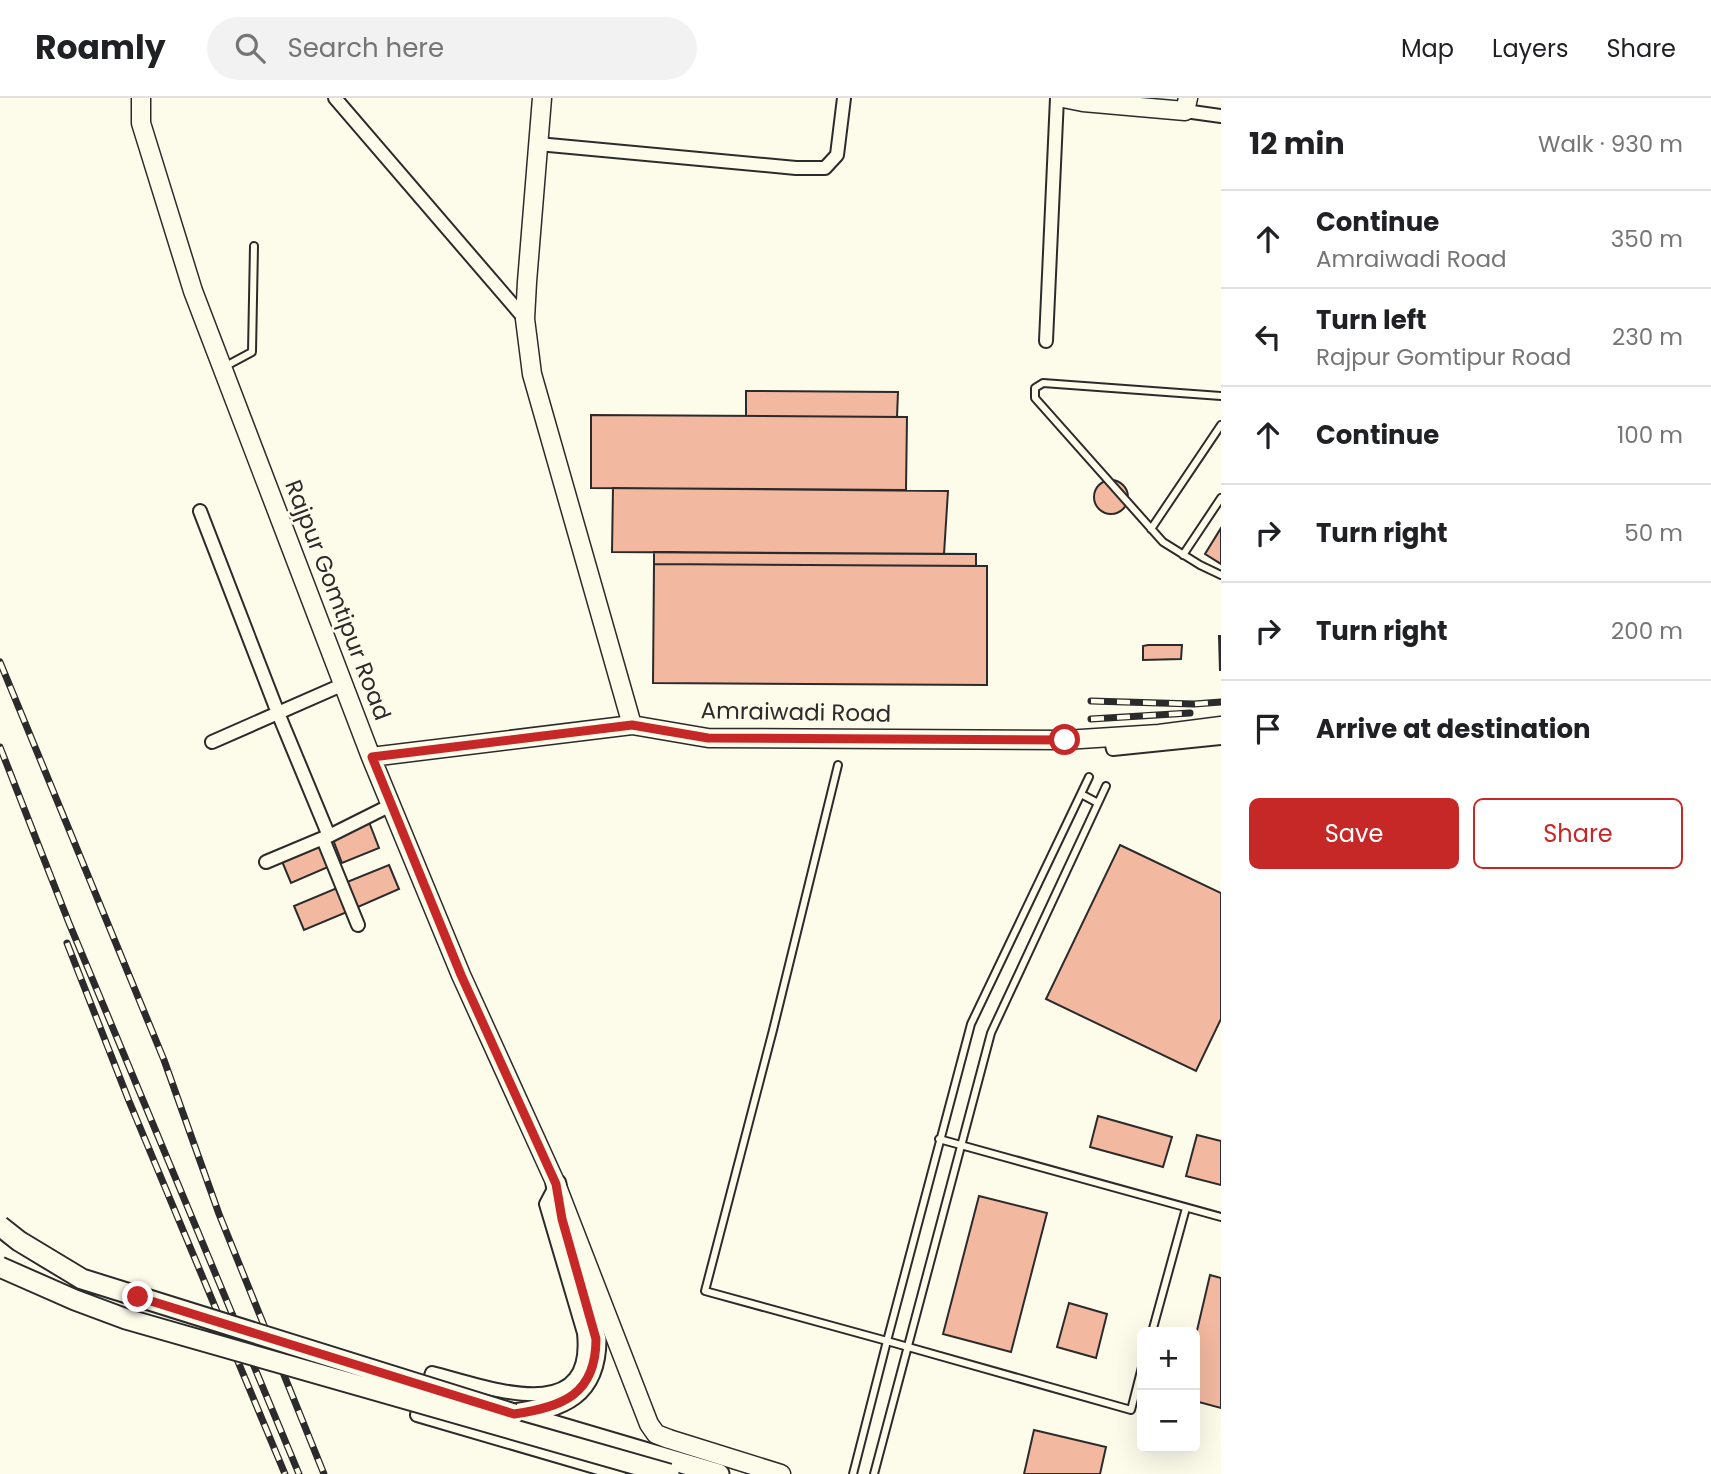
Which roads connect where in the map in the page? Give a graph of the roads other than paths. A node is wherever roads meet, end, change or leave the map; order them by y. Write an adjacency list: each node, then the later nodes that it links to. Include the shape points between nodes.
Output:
1 (141, 98): 13 (main road, Rajpur Gomtipur Road, via 141,123 193,291)
2 (335, 98): 11 (street)
3 (542, 98): 9 (main road)
4 (844, 98): 9 (street, via 837,155 825,168)
5 (1057, 98): 12 (street)
6 (1063, 98): 7 (main road)
7 (1187, 104): 8 (street)
8 (1221, 116)
9 (538, 144): 11 (main road)
10 (254, 246): 13 (lane, via 252,352)
11 (525, 319): 23 (main road, via 532,374)
12 (1046, 341)
13 (223, 368): 21 (main road, Rajpur Gomtipur Road)
14 (1221, 396): 18 (lane, via 1043,383 1035,388 1035,398)
15 (1221, 425): 18 (lane)
16 (1221, 498): 19 (lane)
17 (200, 511): 22 (street)
18 (1151, 530): 19 (lane)
19 (1183, 555): 20 (lane)
20 (1221, 575)
21 (344, 684): 22 (street); 28 (main road, Rajpur Gomtipur Road)
22 (278, 713): 27 (street); 35 (street)
23 (632, 725): 25 (main road, Amraiwadi Road, via 708,738); 28 (main road, Amraiwadi Road)
24 (1221, 726): 25 (main road, Amraiwadi Road)
25 (1110, 737): 26 (street, via 1113,749)
26 (1221, 738)
27 (212, 742)
28 (372, 757): 34 (main road, Rajpur Gomtipur Road)
29 (838, 765): 46 (lane, via 705,1291)
30 (1089, 777): 32 (lane)
31 (1106, 786): 33 (lane)
32 (1081, 794): 33 (lane); 38 (lane, via 971,1024)
33 (1098, 803): 39 (lane, via 990,1033)
34 (391, 805): 35 (street); 40 (main road, Rajpur Gomtipur Road, via 461,975)
35 (326, 837): 36 (street); 37 (street)
36 (266, 862)
37 (358, 925)
38 (939, 1139): 39 (lane); 46 (lane)
39 (960, 1145): 41 (lane); 47 (lane)
40 (556, 1184): 49 (main road, via 596,1339 596,1358 573,1396 542,1410); 50 (street, via 546,1203 584,1333 581,1369 556,1393 535,1396 432,1373 417,1415); 53 (main road, Rajpur Gomtipur Road, via 656,1434)
41 (1186, 1208): 42 (lane); 45 (lane)
42 (1221, 1217)
43 (0, 1226): 49 (main road, bridge, via 82,1279)
44 (0, 1267): 51 (main road, bridge, via 126,1319)
45 (1153, 1327)
46 (887, 1341): 47 (lane); 54 (lane)
47 (909, 1347): 48 (lane, via 1131,1410); 55 (lane)
48 (1137, 1387)
49 (514, 1414): 52 (main road)
50 (618, 1474)
51 (669, 1474)
52 (719, 1474)
53 (781, 1474)
54 (853, 1474)
55 (874, 1474)

